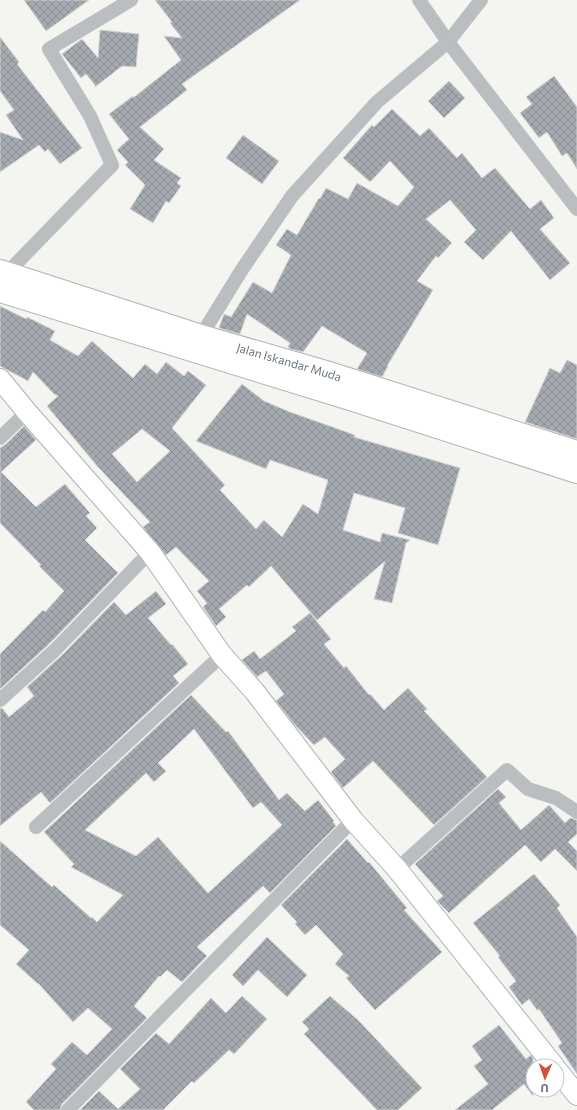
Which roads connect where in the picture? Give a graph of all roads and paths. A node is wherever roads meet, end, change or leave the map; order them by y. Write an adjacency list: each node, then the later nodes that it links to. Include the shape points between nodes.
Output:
1 (131, 0): 6 (street, via 49,49 90,116 112,165)
2 (419, 0): 4 (street)
3 (481, 0): 4 (street)
4 (448, 42): 5 (street); 7 (street, via 377,102 292,196)
5 (577, 209)
6 (2, 279): 7 (highway, Jalan Iskandar Muda); 12 (highway, Jalan Iskandar Muda, via 350,399)
7 (201, 336): 11 (highway, Jalan Iskandar Muda, via 326,372)
8 (0, 378): 9 (street)
9 (27, 412): 10 (street); 13 (street)
10 (0, 438)
11 (577, 452)
12 (577, 472)
13 (150, 552): 14 (street); 15 (street, via 55,650)
14 (222, 655): 17 (street, via 255,692); 18 (street)
15 (0, 700)
16 (577, 812): 19 (street, via 556,798 528,789 508,770)
17 (353, 820): 19 (street); 23 (street)
18 (36, 827)
19 (397, 869): 20 (street)
20 (548, 1058)
21 (565, 1080): 22 (street)
22 (577, 1095)
23 (68, 1110)

